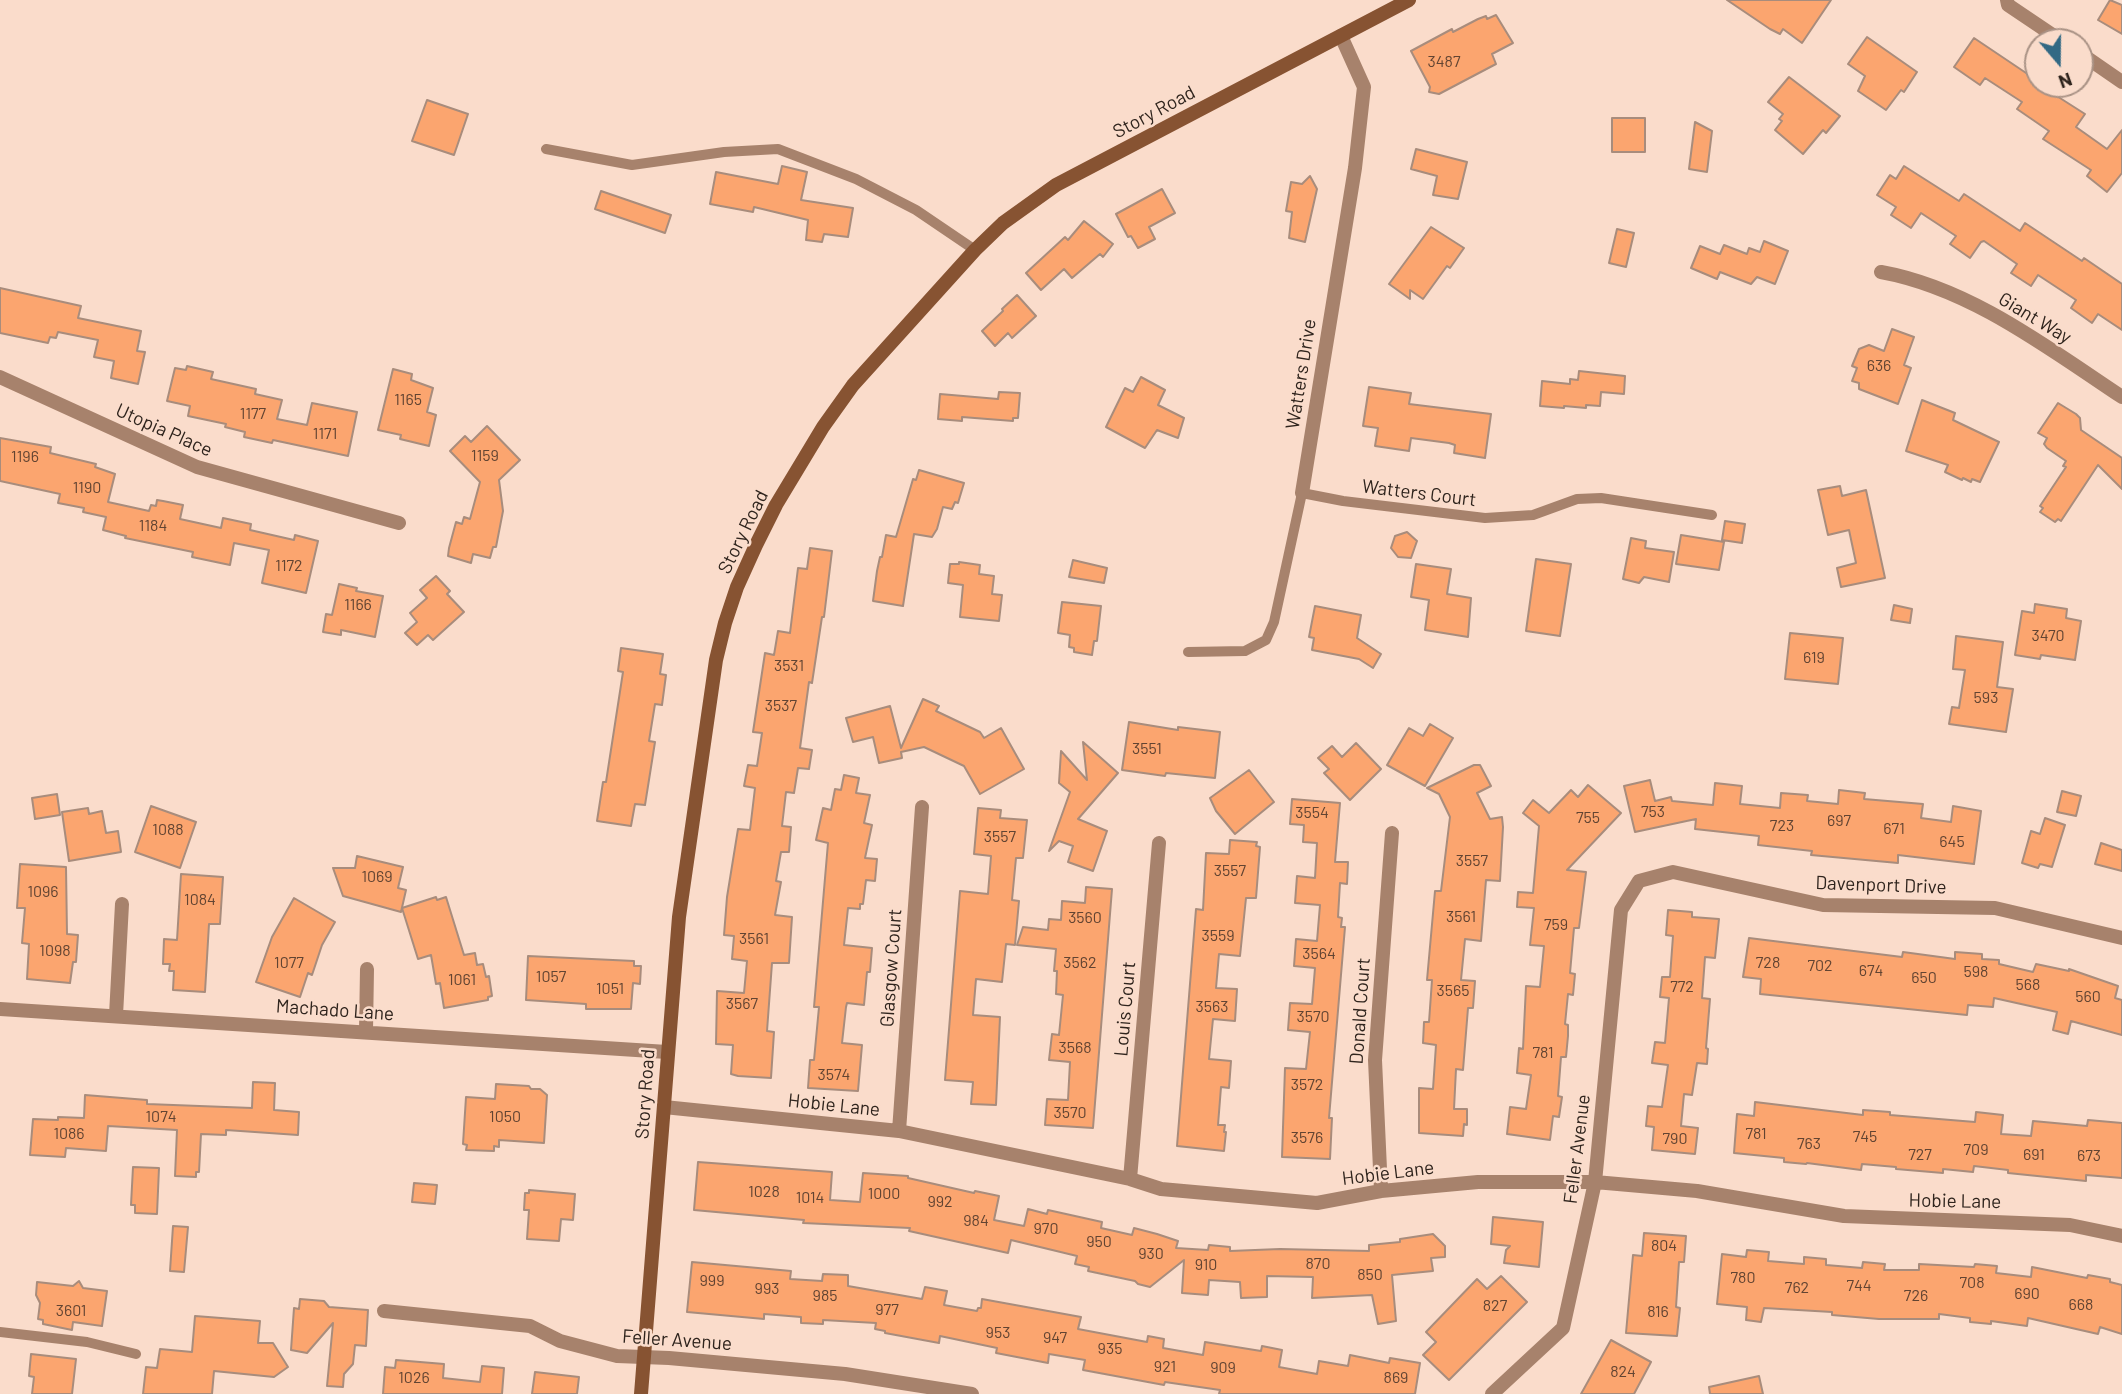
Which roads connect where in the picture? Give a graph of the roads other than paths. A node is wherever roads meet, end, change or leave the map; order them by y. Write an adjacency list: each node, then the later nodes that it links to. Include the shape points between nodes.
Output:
1 (1409, 0): 4 (street, Story Road)
2 (2007, 0): 3 (street)
3 (2042, 28)
4 (1341, 36): 8 (street, Story Road, via 1056,185 1003,223); 12 (street, Watters Drive, via 1364,87)
5 (2094, 63): 6 (street)
6 (2122, 82)
7 (545, 149): 8 (lane, via 632,165 778,149 856,179 916,210)
8 (975, 250): 26 (street, Story Road, via 845,395 776,505 737,587 716,660 679,917)
9 (1881, 272): 11 (street, Giant Way, via 1906,276 2001,316)
10 (0, 377): 14 (street, Utopia Place, via 197,467)
11 (2122, 397)
12 (1302, 493): 13 (lane, Watters Court, via 1485,518 1533,515 1577,499 1601,498); 15 (lane, Watters Drive, via 1266,640 1245,651)
13 (1712, 515)
14 (399, 523)
15 (1188, 652)
16 (922, 807): 28 (street, Glasgow Court)
17 (1392, 833): 31 (street, Donald Court, via 1375,1060)
18 (1159, 843): 29 (street, Louis Court)
19 (1639, 881): 21 (street, Davenport Drive, via 1673,872 1823,905 1995,908); 30 (street, Feller Avenue, via 1621,910)
20 (122, 904): 24 (street)
21 (2122, 938)
22 (368, 969): 25 (street)
23 (0, 1009): 24 (street, Machado Lane)
24 (117, 1015): 25 (street, Machado Lane)
25 (366, 1031): 26 (street, Machado Lane)
26 (667, 1052): 27 (street, Story Road)
27 (664, 1107): 28 (street, Hobie Lane); 36 (street, Story Road)
28 (899, 1131): 29 (street, Hobie Lane)
29 (1130, 1179): 31 (street, Hobie Lane, via 1161,1189 1317,1203)
30 (1595, 1182): 31 (street, Hobie Lane, via 1478,1182); 32 (street, Hobie Lane, via 1697,1191 1844,1216 2070,1225); 39 (street, Feller Avenue, via 1563,1328)
31 (1381, 1191)
32 (2122, 1236)
33 (384, 1311): 36 (street, Feller Avenue, via 530,1326 560,1341 617,1356)
34 (0, 1332): 35 (lane, via 88,1342)
35 (136, 1354)
36 (645, 1357): 37 (street, Story Road); 38 (street, Feller Avenue, via 845,1374)
37 (641, 1394)
38 (971, 1394)
39 (1492, 1394)

